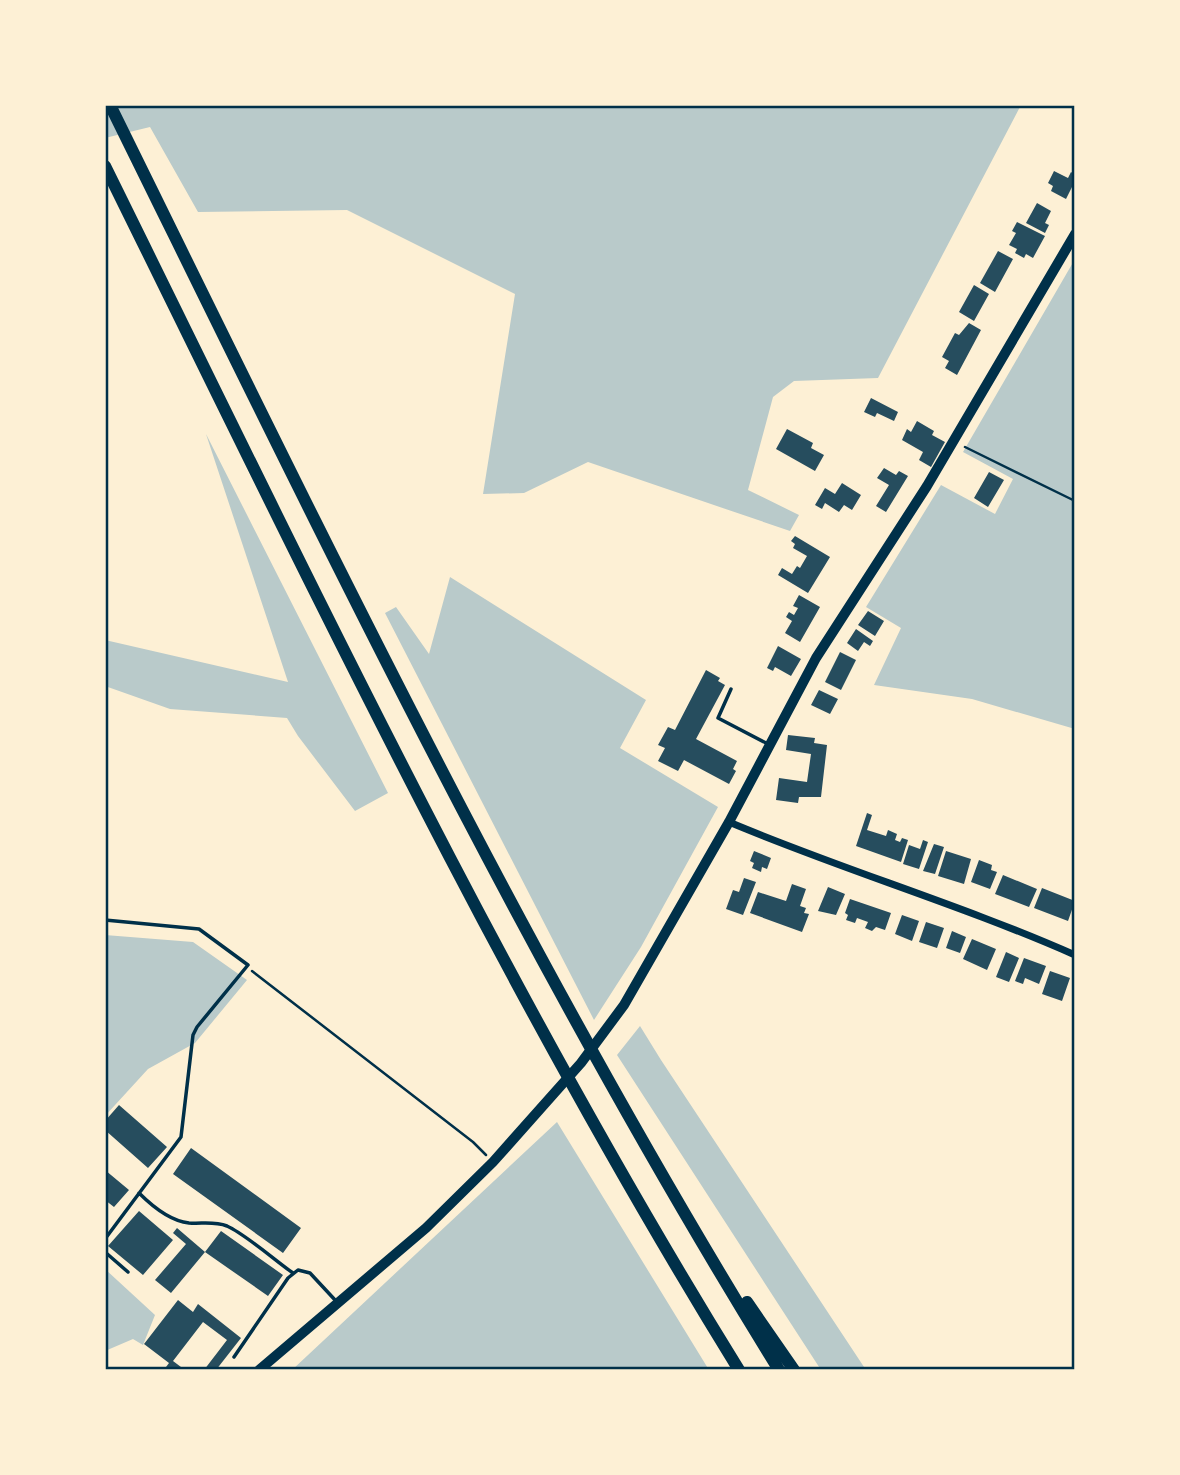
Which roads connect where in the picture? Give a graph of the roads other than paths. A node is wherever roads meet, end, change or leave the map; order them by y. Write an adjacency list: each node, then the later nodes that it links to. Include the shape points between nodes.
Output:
1 (110, 105): 10 (highway, via 411,712 519,919)
2 (105, 166): 18 (highway, via 461,881 607,1147)
3 (1075, 234): 5 (main road, via 927,486 816,658)
4 (731, 689): 5 (lane, via 718,718)
5 (770, 745): 6 (main road)
6 (729, 822): 8 (street, via 1024,932); 15 (main road, via 624,1005 581,1063 493,1163 426,1228)
7 (105, 920): 9 (lane, via 199,929 248,965 193,1035 181,1137)
8 (1075, 956)
9 (139, 1192): 11 (lane); 14 (lane, via 178,1220 228,1227)
10 (683, 1209): 19 (highway); 20 (highway)
11 (105, 1239)
12 (105, 1252): 13 (lane)
13 (128, 1272)
14 (293, 1273): 15 (lane, via 298,1269 310,1273); 16 (lane)
15 (337, 1303): 17 (main road)
16 (234, 1357)
17 (259, 1370)
18 (739, 1370)
19 (779, 1370)
20 (794, 1370)

